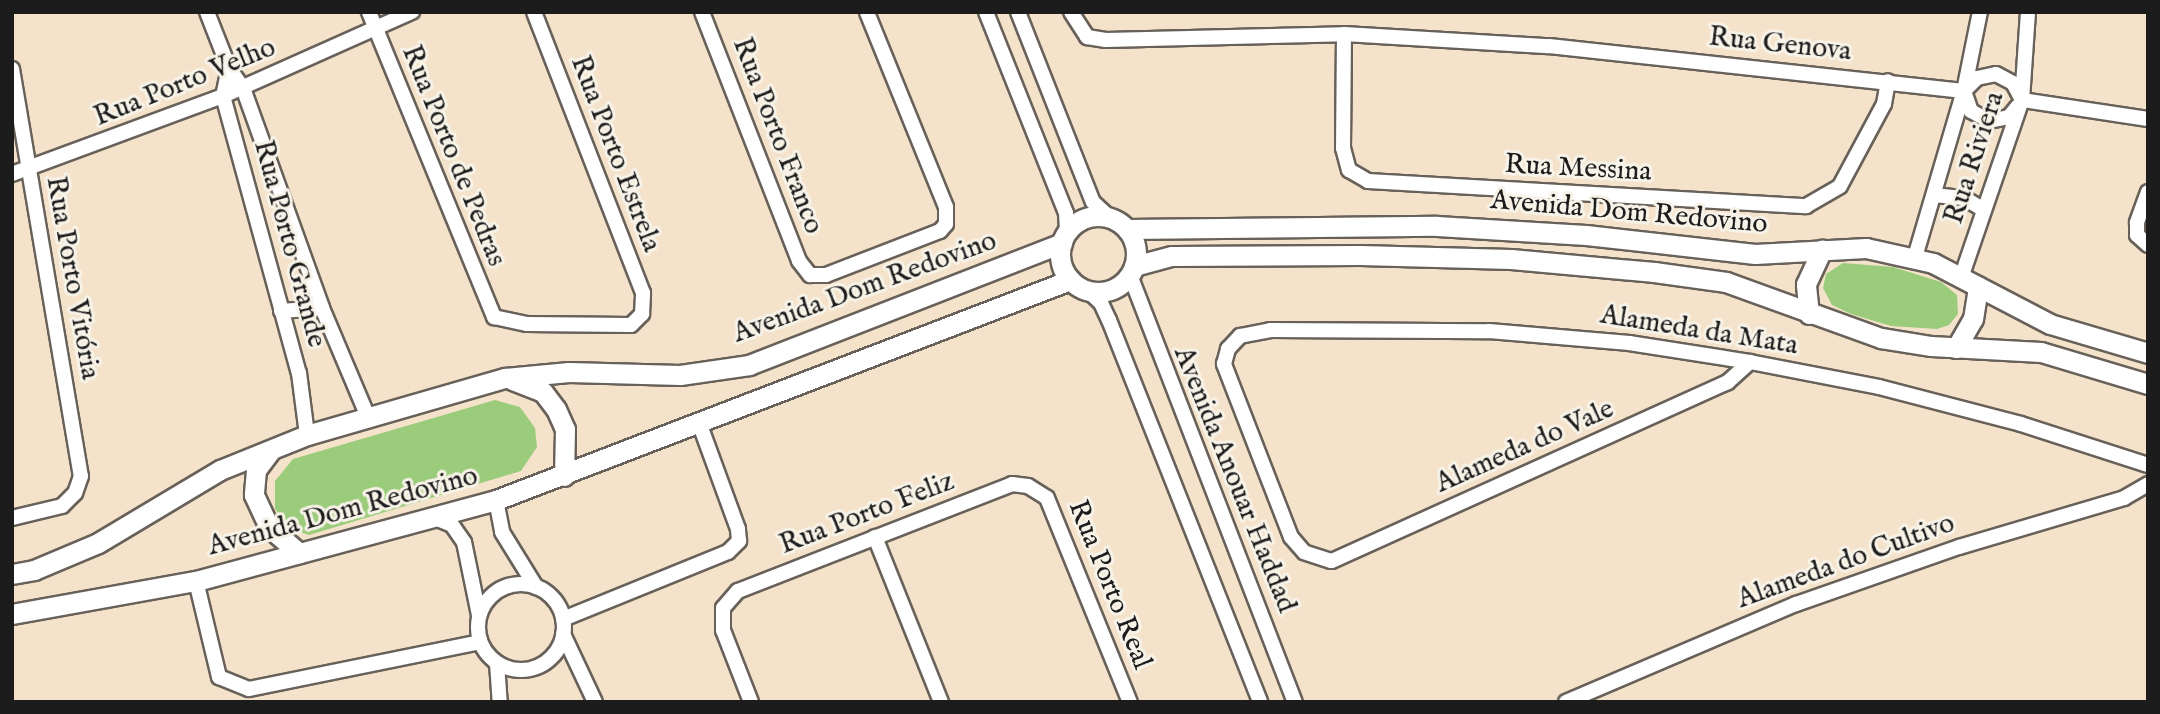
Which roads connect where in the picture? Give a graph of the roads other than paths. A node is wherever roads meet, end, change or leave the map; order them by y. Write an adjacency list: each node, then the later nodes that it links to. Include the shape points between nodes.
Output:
1 (207, 12): 14 (street, Rua Porto Grande)
2 (369, 12): 12 (street, Rua Porto de Pedras)
3 (412, 12): 12 (street, Rua Porto Velho)
4 (534, 12): 38 (street, Rua Porto Estrela, via 643,293 642,314 631,324 527,324)
5 (702, 12): 6 (street, Rua Porto Franco, via 799,261 810,275 826,275 940,231 946,224 946,207)
6 (867, 12)
7 (986, 12): 28 (street, via 1066,213)
8 (1018, 12): 27 (street, via 1093,202)
9 (1072, 12): 13 (street, Rua Genova, via 1087,37)
10 (1980, 12): 18 (street, Rua Riviera)
11 (2028, 12): 20 (street, Rua Riviera)
12 (376, 30): 17 (street, Rua Porto Velho); 38 (street, Rua Porto de Pedras)
13 (1345, 34): 16 (street, Rua Genova, via 1549,47); 16 (street, Rua Messina, via 1343,148 1349,170 1368,181 1806,206 1840,186 1884,104)
14 (229, 68): 17 (street, Rua Porto Grande); 19 (street, Rua Porto Grande)
15 (12, 69): 22 (street, Rua Porto Vitória)
16 (1888, 81): 18 (street, Rua Genova)
17 (243, 88): 19 (street, Rua Porto Velho); 35 (street, Rua Porto Grande)
18 (1964, 91): 20 (street, via 1977,78 1996,75 2013,83); 20 (street, via 1971,111 1989,121 2009,117); 25 (street, Rua Riviera)
19 (223, 96): 22 (street, Rua Porto Velho); 36 (street, Rua Porto Grande)
20 (2022, 100): 21 (street); 26 (street, Rua Riviera)
21 (2148, 119)
22 (29, 171): 23 (street, Rua Porto Velho); 53 (street, Rua Porto Vitória, via 81,475 75,493 49,512)
23 (12, 174)
24 (2148, 192): 29 (street, via 2137,223 2137,235)
25 (1934, 195): 26 (street, via 1964,198); 31 (street, Rua Riviera)
26 (1984, 210): 33 (street, Rua Riviera)
27 (1118, 224): 28 (street, Avenida Dom Redovino, via 1090,218); 30 (street, Avenida Dom Redovino, via 1437,226 1586,235 1730,253); 32 (street, via 1135,247)
28 (1064, 239): 34 (street, via 1061,262); 42 (street, Avenida Dom Redovino, via 749,365 680,375 569,373)
29 (2148, 245)
30 (1822, 248): 31 (street, Avenida Dom Redovino, via 1866,248); 37 (street, via 1808,274)
31 (1915, 257): 33 (street, Avenida Dom Redovino)
32 (1132, 270): 34 (street, Avenida Dom Redovino, via 1116,288); 37 (street, Avenida Dom Redovino, via 1172,256 1511,259 1726,282); 72 (street, Avenida Anouar Haddad)
33 (1970, 280): 39 (street, via 1973,318); 40 (street, Avenida Dom Redovino, via 2050,324)
34 (1079, 285): 45 (street, Avenida Dom Redovino); 71 (street, Avenida Anouar Haddad, via 1101,303 1110,320)
35 (322, 308): 36 (street); 44 (street, Rua Porto Grande)
36 (281, 311): 46 (street, Rua Porto Grande, via 299,373)
37 (1810, 314): 39 (street, Avenida Dom Redovino, via 1881,338)
38 (494, 317)
39 (1956, 348): 43 (street, Avenida Dom Redovino, via 2041,352)
40 (2148, 353)
41 (1750, 362): 48 (street, Alameda da Mata, via 1950,405); 57 (street, Alameda do Vale, via 1728,382 1331,561); 57 (street, Alameda da Mata, via 1629,343 1477,330 1248,332 1233,342 1225,356 1225,372 1291,537)
42 (505, 379): 44 (street, Avenida Dom Redovino); 49 (street, via 543,392 556,409 565,429)
43 (2148, 384)
44 (368, 417): 46 (street, Avenida Dom Redovino)
45 (700, 425): 49 (street, Avenida Dom Redovino); 63 (street, via 739,541 728,552)
46 (307, 435): 47 (street, Avenida Dom Redovino)
47 (274, 447): 56 (street, via 256,470 254,495 269,527); 58 (street, Avenida Dom Redovino, via 220,470 98,543 34,570)
48 (2148, 465)
49 (564, 477): 52 (street, Avenida Dom Redovino)
50 (2148, 484): 73 (street, Alameda do Cultivo, via 2124,498 1959,547 1796,604)
51 (1037, 490): 55 (street, Rua Porto Feliz, via 1012,484); 70 (street, Rua Porto Real, via 1047,498 1058,520)
52 (496, 500): 54 (street, Avenida Dom Redovino); 60 (street, via 502,532)
53 (12, 518)
54 (435, 518): 56 (street, Avenida Dom Redovino); 62 (street, via 452,525 464,542)
55 (875, 537): 68 (street, Rua Porto Feliz, via 738,591 723,608 723,630); 69 (street)
56 (299, 552): 59 (street, Avenida Dom Redovino)
57 (1313, 557)
58 (12, 574)
59 (196, 580): 61 (street, Avenida Dom Redovino); 64 (street, via 219,677 249,690)
60 (536, 586): 62 (street, via 506,586 485,603); 63 (street, via 549,594)
61 (12, 614)
62 (479, 615): 64 (street)
63 (563, 627): 65 (street, via 558,648 536,667 509,669); 67 (street)
64 (480, 642): 65 (street)
65 (497, 663): 66 (street)
66 (500, 702)
67 (595, 702)
68 (751, 702)
69 (941, 702)
70 (1130, 702)
71 (1260, 702)
72 (1295, 702)
73 (1566, 702)

